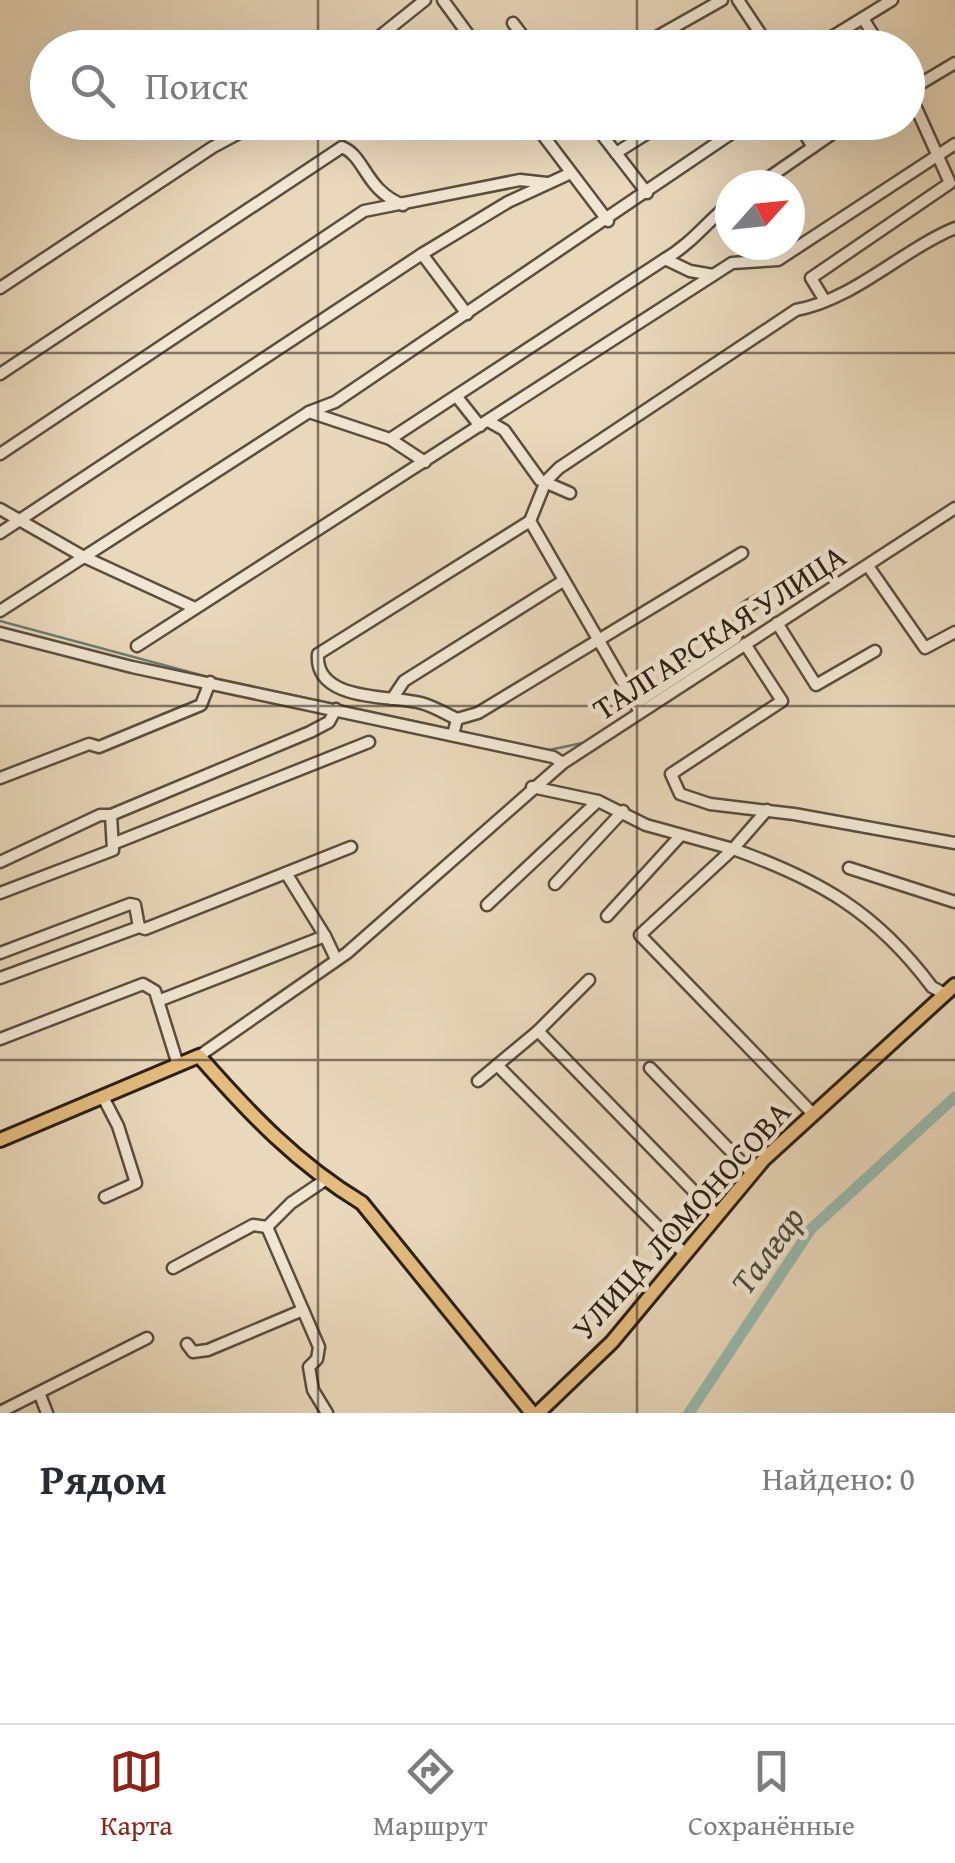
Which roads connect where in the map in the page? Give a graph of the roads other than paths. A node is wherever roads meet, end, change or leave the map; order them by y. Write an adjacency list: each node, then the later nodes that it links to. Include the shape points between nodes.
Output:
1 (425, 0): 8 (street)
2 (443, 0): 9 (street)
3 (722, 0): 11 (street)
4 (738, 0): 12 (street)
5 (892, 0): 6 (street)
6 (863, 18): 13 (street); 14 (street)
7 (513, 23): 10 (street)
8 (388, 30)
9 (465, 30)
10 (518, 30)
11 (669, 30)
12 (758, 30)
13 (843, 30)
14 (870, 30)
15 (955, 62): 16 (street)
16 (925, 81)
17 (925, 127): 28 (street)
18 (226, 140): 40 (street)
19 (547, 140): 30 (street)
20 (606, 140): 27 (street)
21 (637, 140): 27 (street)
22 (722, 140): 32 (street)
23 (809, 140): 26 (street)
24 (823, 140): 26 (street)
25 (955, 144): 28 (street)
26 (813, 147): 29 (street)
27 (616, 153): 32 (street)
28 (938, 155): 39 (street, via 778,260 732,263); 41 (street, via 950,183 811,278)
29 (780, 170)
30 (572, 173): 31 (street); 35 (street)
31 (548, 184): 33 (street, via 520,180); 37 (street)
32 (647, 193): 35 (street)
33 (402, 206): 43 (street, via 376,192 342,147); 48 (street, via 364,211)
34 (715, 214): 38 (street)
35 (608, 221): 42 (street)
36 (955, 228): 41 (street)
37 (422, 254): 42 (street); 54 (street)
38 (665, 259): 39 (street); 44 (street)
39 (714, 275): 46 (street)
40 (0, 288)
41 (825, 301): 50 (street, via 796,310)
42 (467, 314): 45 (street, via 335,402)
43 (0, 374)
44 (457, 397): 46 (street); 47 (street)
45 (309, 412): 47 (street); 58 (street)
46 (484, 424): 49 (street); 50 (street, via 504,430)
47 (390, 438): 49 (street)
48 (0, 454)
49 (425, 462): 62 (street)
50 (546, 481): 51 (street); 55 (street)
51 (570, 493)
52 (955, 508): 59 (street, ТАЛГАРСКАЯ УЛИЦА)
53 (0, 509): 54 (street)
54 (20, 520): 56 (street); 58 (street)
55 (530, 521): 60 (street); 72 (street, via 318,654 330,684)
56 (0, 532)
57 (742, 553): 67 (street)
58 (84, 556): 62 (street); 63 (street)
59 (868, 566): 64 (street, ТАЛГАРСКАЯ УЛИЦА); 65 (street, via 924,648)
60 (563, 581): 67 (street); 72 (street, via 404,681)
61 (758, 600): 74 (street, via 742,610 736,638)
62 (195, 608): 69 (street)
63 (0, 611)
64 (778, 622): 68 (street, ТАЛГАРСКАЯ УЛИЦА); 70 (street, via 816,685)
65 (955, 632)
66 (0, 633): 71 (street)
67 (596, 640): 74 (street); 75 (street)
68 (745, 644): 74 (street, ТАЛГАРСКАЯ УЛИЦА); 81 (street, via 782,702 670,777 690,800)
69 (137, 646)
70 (875, 651)
71 (210, 682): 73 (street); 78 (street, via 201,705)
72 (392, 699): 75 (street, via 424,704)
73 (336, 709): 75 (street); 83 (street, via 329,722 310,732)
74 (638, 709): 77 (street, ТАЛГАРСКАЯ УЛИЦА)
75 (455, 728): 77 (street)
76 (368, 742): 85 (street)
77 (563, 763): 79 (street, ТАЛГАРСКАЯ УЛИЦА)
78 (0, 778)
79 (532, 787): 80 (street); 100 (street, ТАЛГАРСКАЯ УЛИЦА)
80 (598, 801): 82 (street); 95 (street)
81 (767, 810): 86 (street); 88 (street)
82 (622, 811): 84 (street); 92 (street)
83 (111, 815): 85 (street); 89 (street)
84 (681, 834): 88 (street); 96 (street)
85 (115, 843): 93 (street, via 113,850)
86 (955, 843)
87 (351, 847): 91 (street)
88 (732, 849): 103 (street, via 866,914 932,987); 113 (street, via 640,935)
89 (0, 862)
90 (849, 868): 94 (street)
91 (286, 873): 97 (street); 98 (street)
92 (555, 884)
93 (0, 893)
94 (955, 902)
95 (487, 905)
96 (607, 916)
97 (139, 926): 99 (street, via 130,904); 101 (street)
98 (325, 936): 100 (street); 104 (street)
99 (0, 953)
100 (336, 959): 107 (street, ТАЛГАРСКАЯ УЛИЦА)
101 (0, 978)
102 (589, 980): 105 (street)
103 (950, 989): 113 (main road, УЛИЦА ЛОМОНОСОВА)
104 (158, 1001): 106 (street, via 142,984); 108 (street)
105 (538, 1030): 109 (street); 118 (street)
106 (0, 1039)
107 (199, 1056): 108 (main road); 116 (main road, via 270,1136)
108 (178, 1065): 112 (main road)
109 (497, 1065): 111 (street); 120 (street)
110 (650, 1068): 115 (street)
111 (478, 1081)
112 (103, 1097): 114 (main road); 117 (street, via 136,1183)
113 (812, 1114): 115 (main road, УЛИЦА ЛОМОНОСОВА)
114 (0, 1140)
115 (752, 1173): 118 (main road, УЛИЦА ЛОМОНОСОВА)
116 (325, 1180): 119 (street); 129 (main road, via 362,1202)
117 (105, 1197)
118 (717, 1215): 120 (main road, УЛИЦА ЛОМОНОСОВА)
119 (267, 1227): 121 (street, via 253,1225); 122 (street)
120 (685, 1254): 129 (main road, УЛИЦА ЛОМОНОСОВА, via 612,1342)
121 (173, 1268)
122 (303, 1310): 124 (street, via 208,1350 194,1352); 128 (street, via 318,1346 309,1367 313,1390)
123 (147, 1338): 125 (street)
124 (187, 1344)
125 (40, 1395): 126 (street); 127 (street)
126 (0, 1412)
127 (48, 1413)
128 (327, 1413)
129 (535, 1413)

